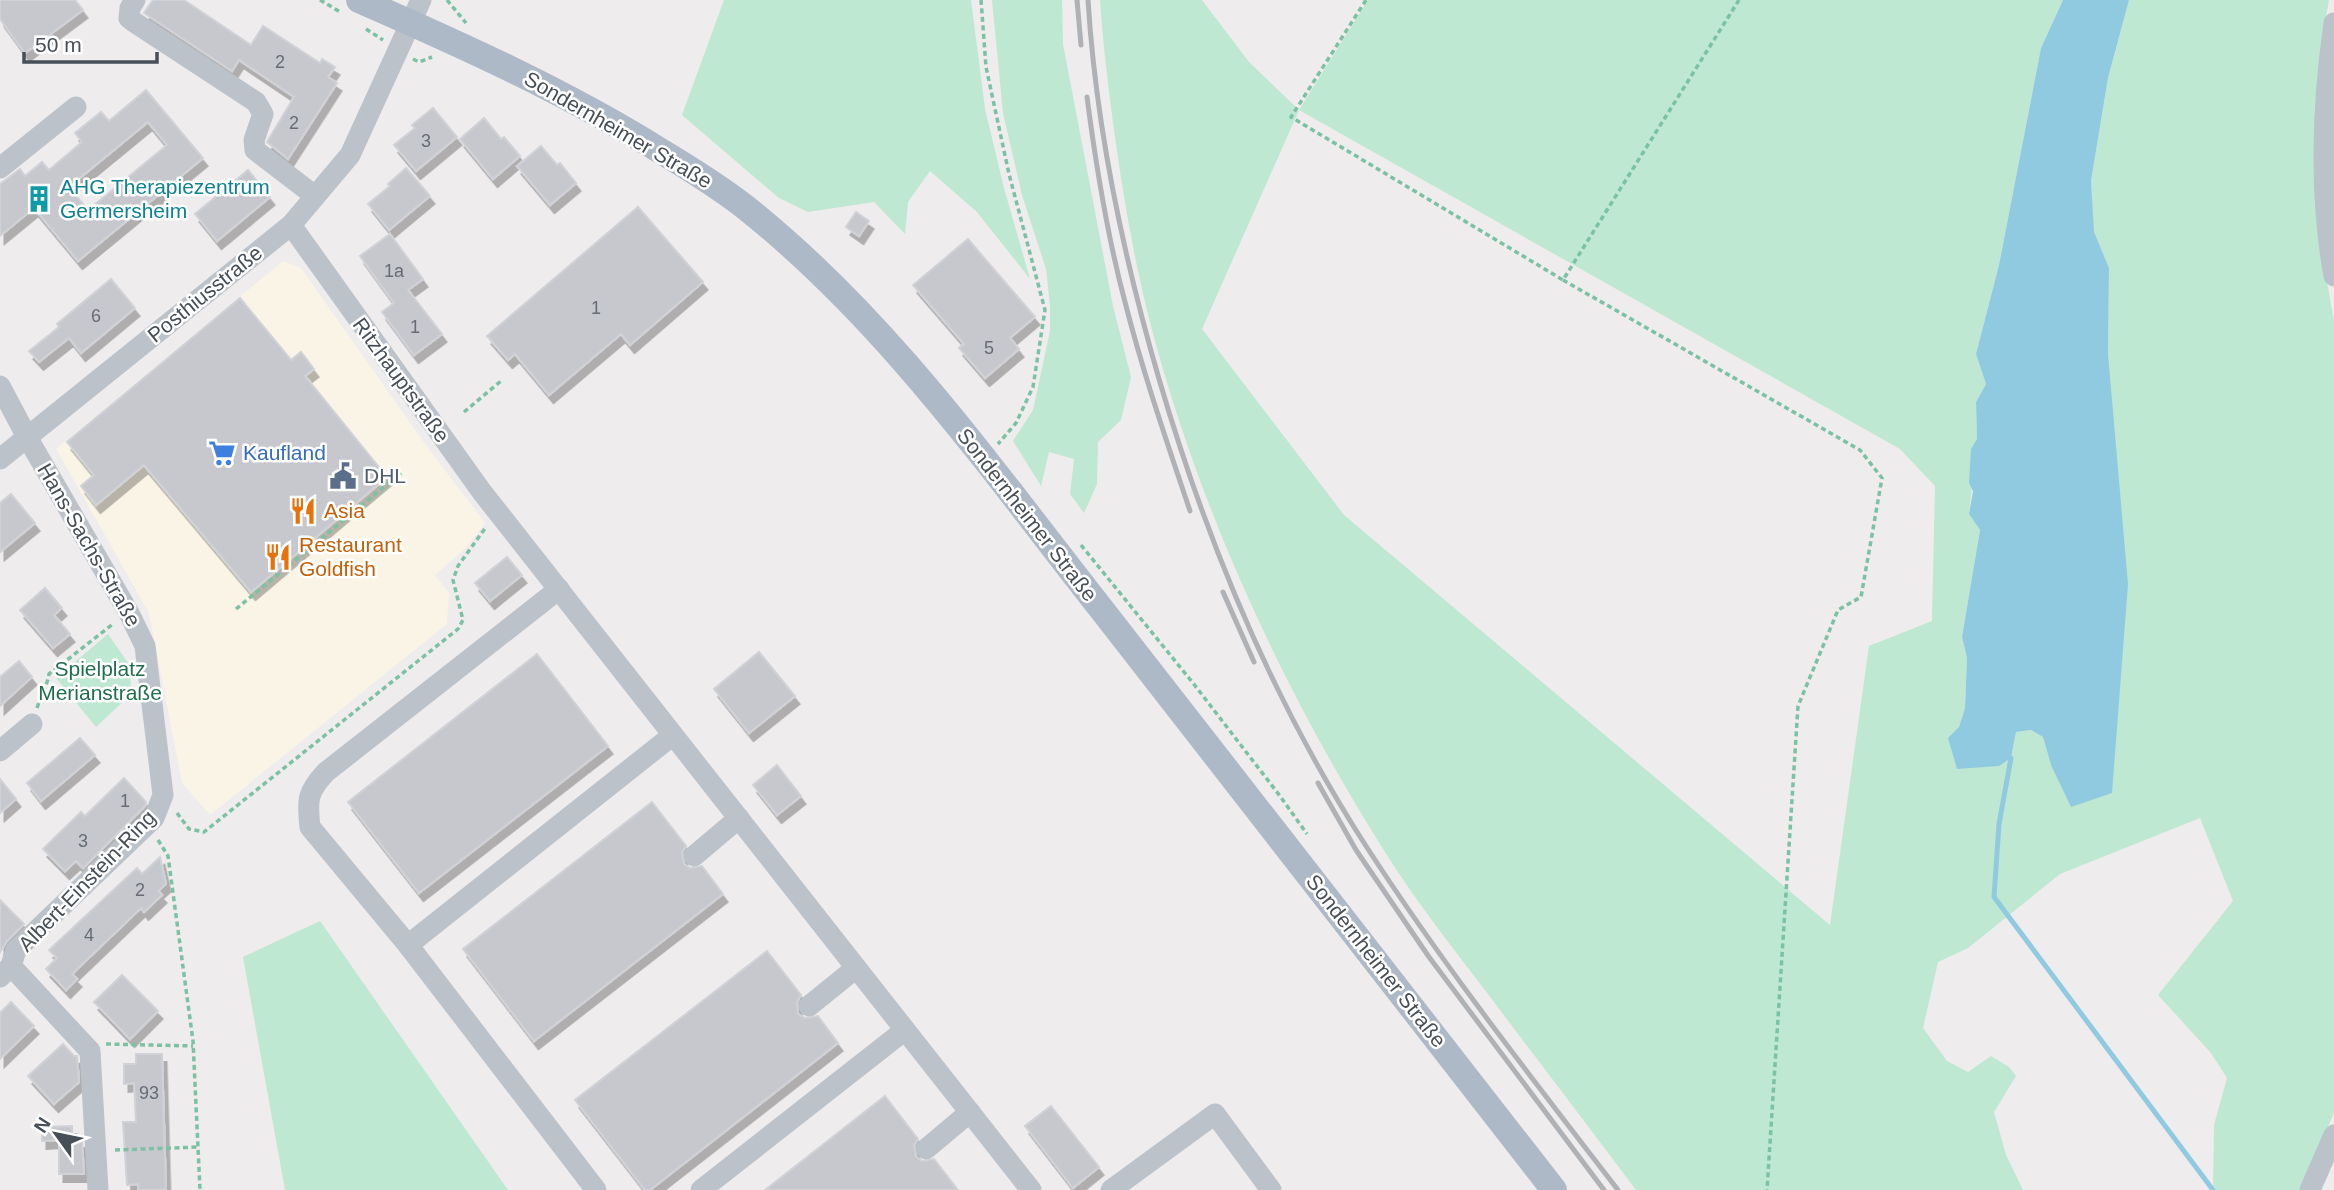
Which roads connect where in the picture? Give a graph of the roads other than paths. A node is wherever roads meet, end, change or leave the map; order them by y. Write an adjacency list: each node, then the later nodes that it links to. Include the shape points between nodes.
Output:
1 (135, 0): 7 (street, via 130,8 134,22 256,102 263,114 255,150)
2 (416, 11): 3 (main road, Sondernheimer Straße); 7 (street, Posthiusstraße, via 350,155); 34 (main road, Sondernheimer Straße, via 686,166 744,206 837,288 984,459)
3 (358, 15)
4 (2334, 23): 9 (street, via 2323,165)
5 (76, 107): 6 (street)
6 (0, 168)
7 (316, 196): 8 (street, Posthiusstraße)
8 (291, 225): 11 (street, Posthiusstraße); 13 (street, Ritzhauptstraße)
9 (2334, 276)
10 (0, 386): 11 (street, Hans-Sachs-Straße)
11 (27, 437): 12 (street, Posthiusstraße); 17 (street, Hans-Sachs-Straße, via 145,646)
12 (0, 459)
13 (559, 589): 15 (street, Ritzhauptstraße); 20 (street, via 313,786 307,806 310,827)
14 (32, 724): 16 (street)
15 (674, 735): 18 (street, Ritzhauptstraße); 20 (street)
16 (0, 751)
17 (163, 795): 22 (street, Albert-Einstein-Ring, via 146,826 16,950)
18 (738, 818): 19 (street); 21 (street, Ritzhauptstraße)
19 (694, 856)
20 (408, 945): 29 (street)
21 (856, 968): 23 (street); 24 (street, Ritzhauptstraße)
22 (6, 972): 28 (street, Albert-Einstein-Ring, via 90,1051)
23 (810, 1006)
24 (905, 1030): 25 (street, Ritzhauptstraße); 30 (street)
25 (970, 1112): 27 (street); 31 (street, Ritzhauptstraße)
26 (2334, 1135): 35 (street)
27 (926, 1149)
28 (98, 1190)
29 (596, 1190)
30 (701, 1190)
31 (1031, 1190)
32 (1111, 1190): 33 (street, via 1215,1114)
33 (1271, 1190)
34 (1554, 1190)
35 (2310, 1190)

